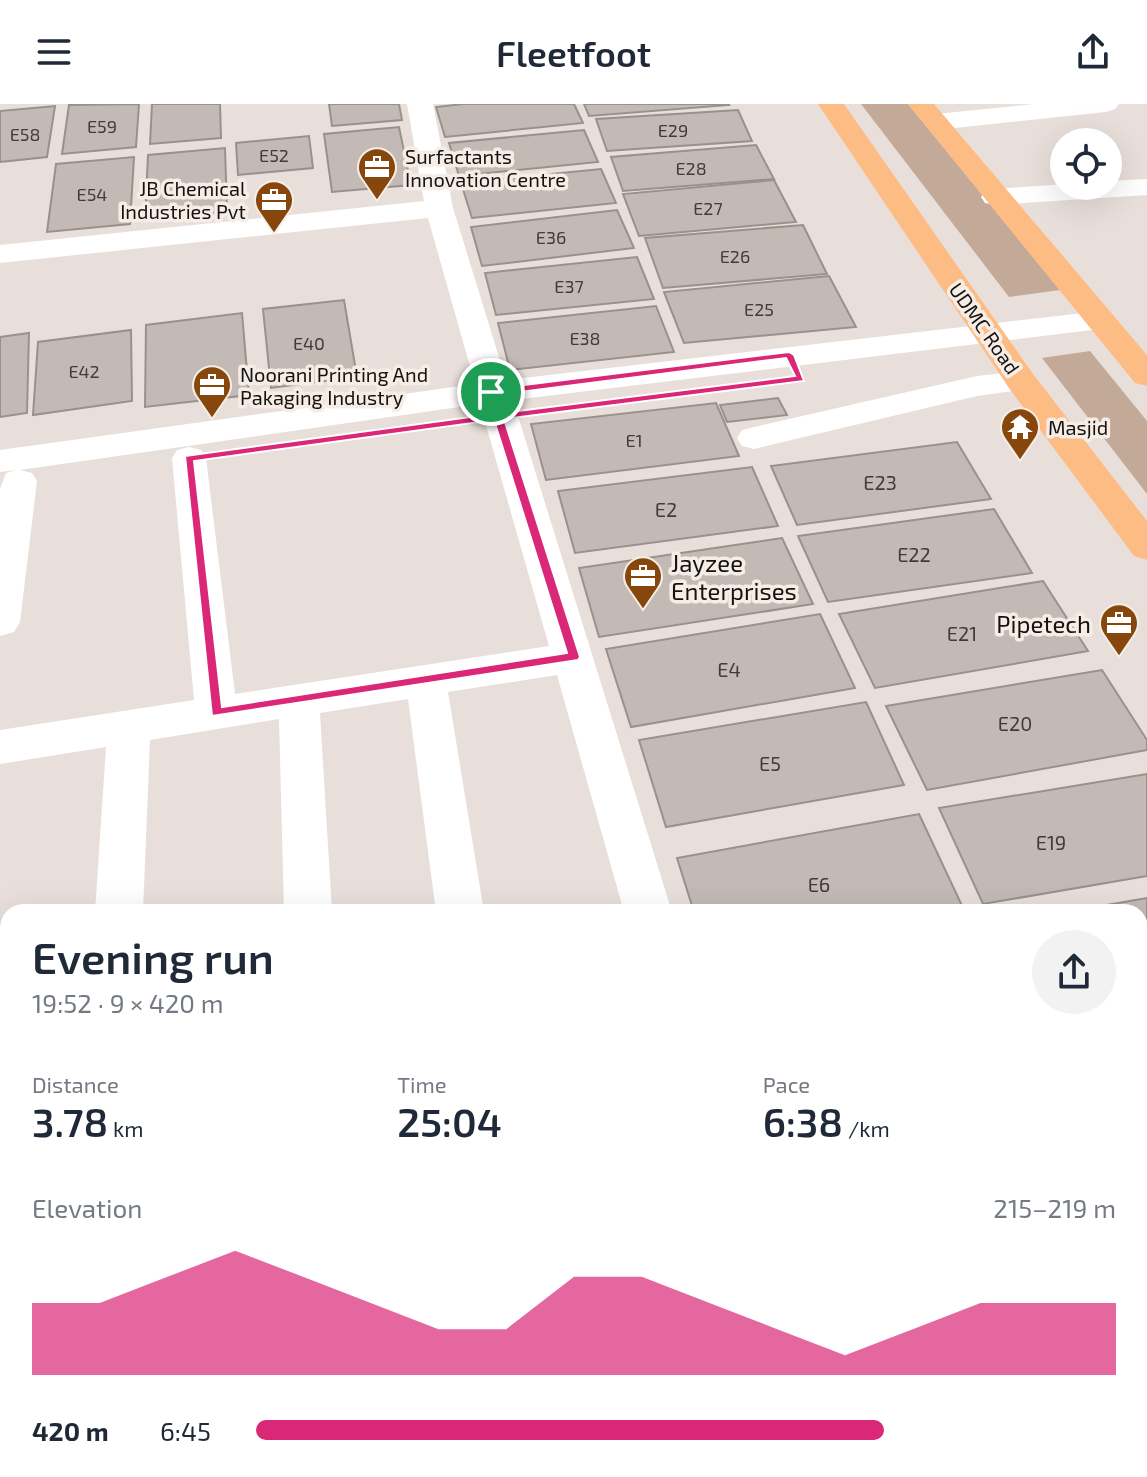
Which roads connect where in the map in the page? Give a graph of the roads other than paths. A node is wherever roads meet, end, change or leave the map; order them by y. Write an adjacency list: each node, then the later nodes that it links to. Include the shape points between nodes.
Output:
1 (420, 104): 7 (street)
2 (831, 104): 10 (main road, UDMC Road)
3 (1106, 104): 4 (street)
4 (928, 113): 6 (main road)
5 (1147, 187): 6 (street)
6 (995, 197): 9 (main road)
7 (439, 208): 8 (street); 15 (street)
8 (0, 254)
9 (1100, 320): 10 (street); 13 (main road)
10 (988, 333): 12 (street); 14 (main road, UDMC Road)
11 (950, 361): 12 (street)
12 (795, 367): 15 (street)
13 (1147, 376)
14 (1021, 381): 16 (street, via 977,386); 19 (main road, UDMC Road)
15 (495, 404): 17 (street); 18 (street); 21 (street)
16 (754, 438)
17 (189, 458): 18 (street); 24 (street)
18 (6, 476): 20 (street)
19 (1147, 547)
20 (0, 622)
21 (574, 657): 22 (street); 30 (street)
22 (426, 680): 23 (street); 29 (street)
23 (299, 700): 24 (street); 28 (street)
24 (216, 713): 25 (street)
25 (129, 726): 26 (street); 27 (street)
26 (0, 747)
27 (119, 904)
28 (308, 904)
29 (459, 904)
30 (646, 904)

